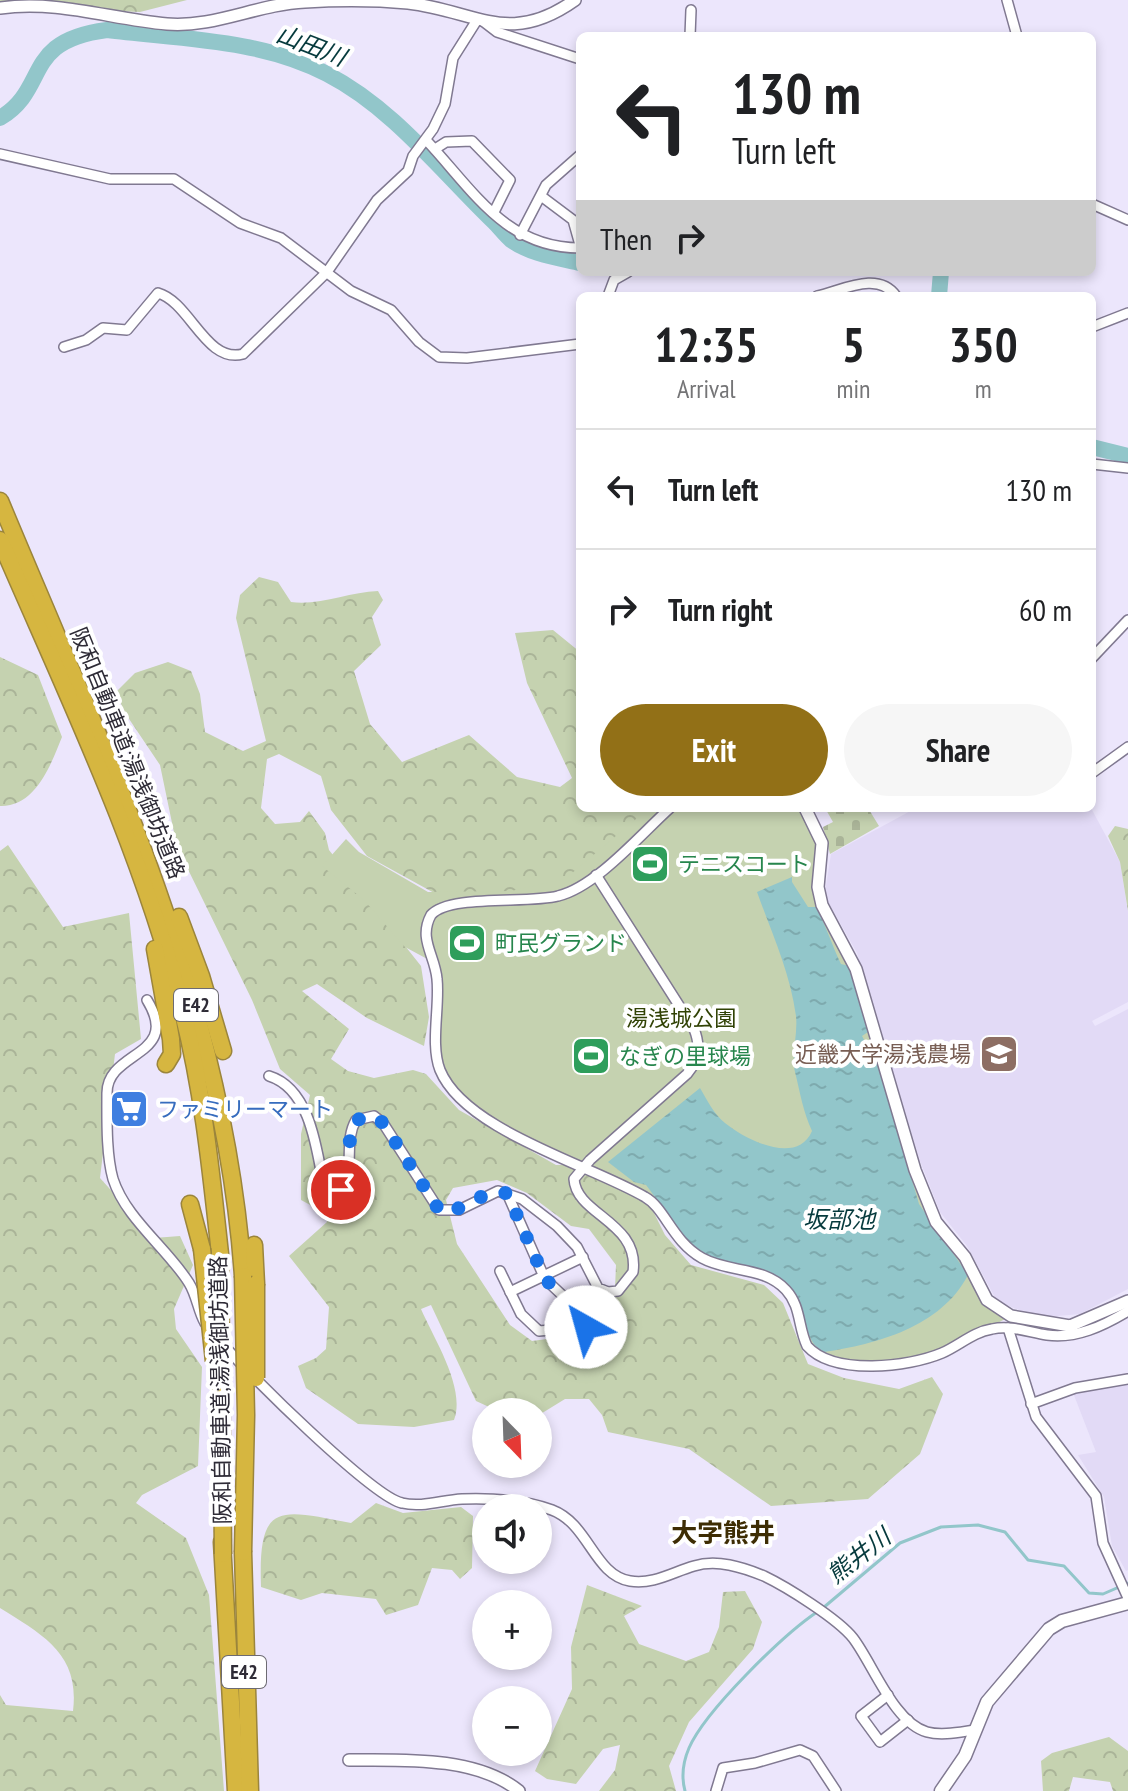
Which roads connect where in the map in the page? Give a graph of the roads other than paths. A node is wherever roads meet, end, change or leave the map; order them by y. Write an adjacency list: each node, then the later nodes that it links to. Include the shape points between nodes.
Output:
1 (575, 0): 5 (street, via 525,25)
2 (1007, 0): 7 (street)
3 (0, 8): 5 (street, via 76,5 180,25 286,3 386,2)
4 (691, 10): 6 (street)
5 (480, 21): 8 (street, via 497,32); 9 (street, via 453,58 445,104)
6 (690, 32)
7 (1016, 32)
8 (576, 58)
9 (426, 140): 10 (street); 20 (street, via 408,171 377,200)
10 (435, 149): 15 (street); 15 (street, via 446,142 472,141 488,154 510,180)
11 (0, 154): 20 (street, via 110,179 174,179 240,223 281,238)
12 (576, 158): 13 (street, via 551,179)
13 (541, 196): 17 (street, via 573,220); 18 (street)
14 (1096, 206): 16 (street)
15 (494, 212): 18 (street)
16 (1128, 220)
17 (576, 232)
18 (520, 235): 19 (street, via 541,244)
19 (576, 247)
20 (327, 272): 27 (street, via 351,291 391,310 426,348 446,360); 28 (street, via 238,356 218,349 174,301 158,293 127,330 103,328)
21 (621, 276): 22 (street)
22 (610, 292)
23 (831, 292): 24 (street, via 860,284 885,286)
24 (892, 292)
25 (1128, 313): 26 (street)
26 (1096, 325)
27 (576, 344)
28 (64, 347)
29 (1096, 464): 30 (street)
30 (1128, 468)
31 (0, 501): 32 (highway, 阪和自動車道;湯浅御坊道路 / E42)
32 (6, 541): 36 (highway, 阪和自動車道;湯浅御坊道路 / E42)
33 (1128, 620): 34 (street)
34 (1096, 654)
35 (1128, 747): 37 (street)
36 (97, 748): 38 (highway, 阪和自動車道;湯浅御坊道路 / E42); 41 (highway, 阪和自動車道;湯浅御坊道路 / E42)
37 (1096, 770)
38 (111, 803): 45 (highway, via 166,999 172,1054); 61 (highway, 阪和自動車道;湯浅御坊道路 / E42, bridge, via 154,916 185,1021 205,1123 220,1254)
39 (666, 812): 42 (street)
40 (807, 812): 56 (street, via 822,843 822,905 856,969 915,1170 936,1222 965,1257 987,1300 1011,1316 1070,1326)
41 (131, 814): 44 (highway, via 187,936); 54 (highway, 阪和自動車道;湯浅御坊道路 / E42, via 207,1047)
42 (596, 875): 47 (street, via 694,1029 699,1049 682,1079); 47 (street, via 560,896 440,908 425,929 437,978 437,1056 445,1078 499,1127)
43 (147, 1000): 64 (street, via 156,1029 153,1042 111,1075 107,1090 114,1179 189,1283 202,1320 251,1376 386,1498 423,1505 461,1499 521,1503 553,1510 585,1534 610,1572 628,1581 653,1581 710,1562 769,1578 851,1636)
44 (223, 1051)
45 (166, 1064)
46 (269, 1076): 48 (street, via 296,1093 329,1192 341,1190 347,1182 347,1141 356,1120 366,1115 383,1123 439,1210 449,1213 487,1194)
47 (583, 1167): 51 (street, via 575,1187 625,1238 633,1272 618,1291 604,1291 595,1285); 58 (street, via 649,1199 695,1254 782,1286 797,1307 807,1346 824,1358 874,1366 904,1364 945,1352 984,1330)
48 (507, 1193): 51 (street, via 557,1226); 53 (street)
49 (190, 1204): 61 (highway, bridge, via 202,1249 214,1361)
50 (254, 1245): 54 (highway)
51 (583, 1257): 53 (street)
52 (500, 1271): 55 (street)
53 (544, 1276): 55 (street); 55 (street, via 578,1310 585,1328 539,1331 521,1314)
54 (249, 1280): 69 (highway, 阪和自動車道;湯浅御坊道路 / E42, bridge, via 243,1552)
55 (510, 1292)
56 (1128, 1301)
57 (1128, 1311): 58 (street, via 1075,1335)
58 (1008, 1328): 60 (street)
59 (1128, 1379): 60 (street, via 1075,1388)
60 (1031, 1404): 62 (street, via 1051,1440 1096,1496 1103,1543)
61 (223, 1554): 68 (highway, 阪和自動車道;湯浅御坊道路 / E42)
62 (1124, 1578): 63 (street)
63 (1128, 1600): 66 (main road, via 1049,1629 987,1702)
64 (888, 1695): 65 (street); 65 (street, via 861,1716 880,1742)
65 (908, 1720): 66 (street, via 935,1733)
66 (975, 1730): 73 (main road)
67 (349, 1760): 70 (street, via 462,1767 505,1780)
68 (236, 1791)
69 (250, 1791)
70 (519, 1791)
71 (716, 1791): 72 (street, via 723,1768 800,1750 813,1756)
72 (836, 1791)
73 (941, 1791)

